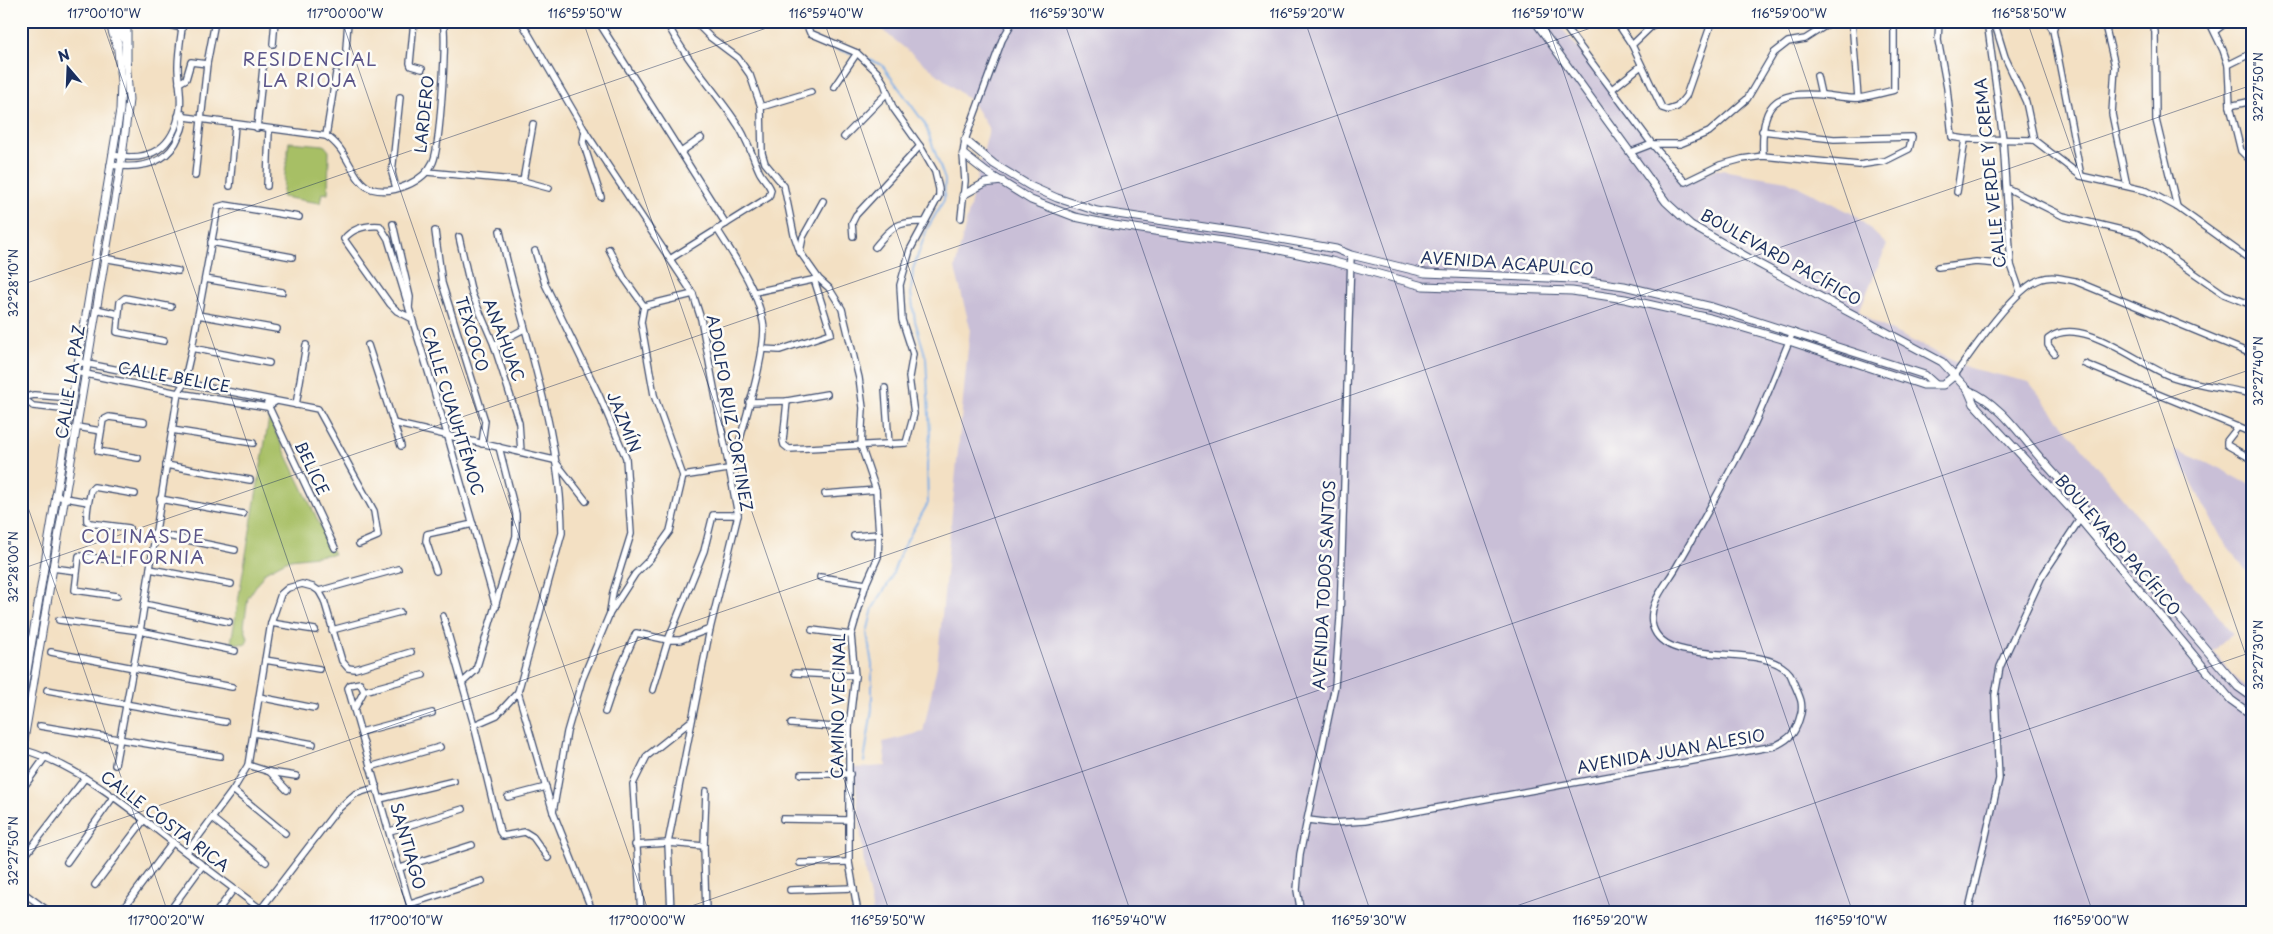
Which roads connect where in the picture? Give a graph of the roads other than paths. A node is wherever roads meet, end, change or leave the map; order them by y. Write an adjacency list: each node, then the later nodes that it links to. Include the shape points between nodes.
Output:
1 (110, 21): 38 (highway)
2 (115, 21): 38 (main road, CALLE LA PAZ)
3 (120, 21): 44 (main road, CALLE LA PAZ)
4 (126, 21): 44 (highway)
5 (170, 21): 35 (street, via 173,26)
6 (183, 21): 35 (street)
7 (274, 21): 39 (street)
8 (348, 21): 41 (street)
9 (414, 21): 49 (street, via 410,64)
10 (443, 21): 91 (street, LARDERO, via 445,46 436,153)
11 (521, 21): 69 (street, ADOLFO RUIZ CORTINEZ)
12 (598, 21): 80 (street)
13 (666, 21): 111 (street, via 684,53 735,120 771,190 769,197)
14 (694, 21): 62 (street, CAMINO VECINAL, via 744,65)
15 (805, 21): 43 (street, via 810,33 818,38)
16 (1013, 21): 76 (street, via 1002,40)
17 (1535, 21): 81 (main road, BOULEVARD PACÍFICO)
18 (1561, 21): 54 (street)
19 (1616, 21): 40 (street)
20 (1657, 21): 40 (street)
21 (1712, 21): 47 (street, via 1686,96 1677,107 1662,108)
22 (1833, 21): 78 (street, via 1805,39 1788,42 1774,53 1747,99 1709,132 1680,144)
23 (1852, 21): 59 (street)
24 (1894, 21): 59 (street, via 1894,90)
25 (1939, 21): 74 (street, via 1938,40 1952,137)
26 (1987, 21): 75 (street, CALLE VERDE Y CREMA)
27 (1994, 21): 77 (street, via 2004,57 2026,102)
28 (2047, 21): 36 (street)
29 (2056, 21): 36 (street)
30 (2104, 21): 98 (street, via 2115,66 2112,114)
31 (2152, 21): 106 (street, via 2155,32 2156,120)
32 (2208, 21): 37 (street)
33 (2228, 21): 37 (street)
34 (214, 27): 45 (street)
35 (182, 28): 52 (street)
36 (2053, 30): 93 (street)
37 (2215, 31): 46 (street)
38 (117, 44): 83 (main road, CALLE LA PAZ, via 121,93)
39 (273, 44)
40 (1632, 45): 47 (street)
41 (346, 49)
42 (2252, 52): 46 (street)
43 (857, 53): 53 (street); 56 (street, via 877,72)
44 (126, 61): 85 (main road, CALLE LA PAZ, via 129,100)
45 (207, 64): 52 (street, via 191,62 186,79); 64 (street)
46 (2228, 65): 61 (street)
47 (1642, 66): 54 (street)
48 (263, 67): 67 (street)
49 (422, 69)
50 (336, 73): 71 (street)
51 (1817, 76): 57 (street)
52 (179, 83): 63 (street)
53 (834, 87)
54 (1612, 89): 78 (street)
55 (811, 92): 62 (street)
56 (887, 93): 72 (street); 79 (street, via 893,108)
57 (1821, 94): 59 (street); 70 (street, via 1784,96 1774,102 1765,116)
58 (400, 97): 99 (street, via 392,173)
59 (1858, 98)
60 (2252, 100): 61 (street)
61 (2230, 106): 88 (street, via 2241,151)
62 (761, 107): 121 (street, CAMINO VECINAL, via 762,153 765,163 784,186)
63 (181, 117): 64 (street); 82 (street, via 169,139); 87 (street, via 176,143)
64 (201, 121): 66 (street); 92 (street)
65 (533, 124): 94 (street)
66 (235, 125): 67 (street); 96 (street)
67 (257, 128): 68 (street)
68 (270, 130): 71 (street); 97 (street)
69 (585, 131): 104 (street, via 583,142); 125 (street, ADOLFO RUIZ CORTINEZ)
70 (1762, 131): 86 (street); 86 (street, via 1834,138 1912,137 1909,148 1885,161 1860,165)
71 (326, 136): 99 (street, LARDERO, via 340,146 362,184 382,191)
72 (844, 137)
73 (701, 138): 80 (street)
74 (1965, 139): 75 (street); 102 (street)
75 (2003, 139): 77 (street); 101 (street, CALLE VERDE Y CREMA)
76 (965, 140): 84 (street); 122 (main road, AVENIDA ACAPULCO, via 994,164 1023,181 1076,205 1113,214 1336,249)
77 (2034, 140): 93 (street)
78 (1652, 144): 81 (street); 86 (street, via 1685,182 1720,165)
79 (920, 146): 109 (street, via 935,172 939,189); 115 (street, via 856,215 852,223)
80 (681, 152): 111 (street)
81 (1631, 152): 163 (main road, BOULEVARD PACÍFICO, via 1666,202 1691,225 1942,362)
82 (154, 153): 85 (street); 87 (street)
83 (112, 154): 85 (street); 89 (main road, CALLE LA PAZ)
84 (963, 154): 95 (main road, AVENIDA ACAPULCO); 103 (street)
85 (122, 156): 90 (main road, CALLE LA PAZ)
86 (1763, 156)
87 (157, 161): 90 (street, via 144,166)
88 (2252, 162)
89 (110, 165): 90 (street); 157 (main road, CALLE LA PAZ)
90 (119, 166): 124 (main road, CALLE LA PAZ)
91 (427, 172): 94 (street); 99 (street, LARDERO)
92 (195, 176)
93 (2082, 176): 98 (street)
94 (523, 181): 100 (street)
95 (1002, 182): 103 (main road, via 985,183); 129 (main road, AVENIDA ACAPULCO, via 1031,200 1075,217 1270,248)
96 (230, 186)
97 (267, 186)
98 (2127, 186): 106 (street, via 2147,191)
99 (396, 188)
100 (548, 188)
101 (2007, 188): 127 (street, CALLE VERDE Y CREMA); 137 (street, via 2063,216 2138,234 2224,294)
102 (1957, 192)
103 (963, 195): 108 (street)
104 (602, 197)
105 (823, 202): 121 (street, via 803,237)
106 (2177, 207): 126 (street)
107 (299, 217): 117 (street, via 226,205 218,208)
108 (961, 218)
109 (924, 222): 118 (street, via 907,222 890,229); 191 (street, via 910,250 900,285 902,320 913,354 909,377 914,414 906,443)
110 (393, 224): 141 (street, via 410,297)
111 (726, 224): 112 (street)
112 (718, 229): 125 (street); 135 (street)
113 (435, 231): 190 (street, TEXCOCO, via 442,283 485,421)
114 (500, 231): 145 (street)
115 (853, 236)
116 (459, 237): 151 (street, ANAHUAC, via 472,294)
117 (211, 242): 123 (street); 131 (street)
118 (875, 247)
119 (609, 249): 138 (street)
120 (535, 251): 237 (street, JAZMÍN, via 545,284 626,458 631,534)
121 (800, 252): 132 (street, CAMINO VECINAL)
122 (1352, 255): 129 (street, AVENIDA TODOS SANTOS); 147 (main road, AVENIDA ACAPULCO, via 1425,273 1574,279 1624,286 1712,307)
123 (292, 257)
124 (103, 258): 130 (street); 140 (main road, CALLE LA PAZ)
125 (670, 259): 136 (street, ADOLFO RUIZ CORTINEZ)
126 (2252, 261)
127 (2011, 265): 128 (street, via 1976,262); 133 (street, CALLE VERDE Y CREMA)
128 (1938, 267)
129 (1351, 268): 149 (main road, AVENIDA ACAPULCO, via 1423,286 1572,291 1616,298 1710,318); 313 (street, AVENIDA TODOS SANTOS, via 1335,686)
130 (178, 271)
131 (205, 278): 134 (street); 143 (street)
132 (817, 279): 135 (street); 154 (street, via 830,335 780,350); 193 (street, CAMINO VECINAL, via 829,288 842,309 863,408)
133 (2020, 291): 156 (street, via 2040,279 2075,280); 163 (street)
134 (282, 292)
135 (755, 292): 154 (street, via 764,322)
136 (693, 294): 138 (street); 200 (street, ADOLFO RUIZ CORTINEZ, via 701,319)
137 (2252, 305)
138 (644, 306): 201 (street, via 641,322 654,395)
139 (170, 307): 142 (street, via 125,298 120,302)
140 (96, 309): 142 (street); 159 (main road, CALLE LA PAZ)
141 (409, 310): 144 (street, CALLE CUAUHTÉMOC); 144 (street, CALLE CUAUHTÉMOC, via 388,239 380,226 369,225 349,233 344,240 390,304 397,312)
142 (118, 314): 148 (street, via 117,332)
143 (198, 314): 146 (street); 153 (street)
144 (411, 318): 188 (street, CALLE CUAUHTÉMOC)
145 (524, 329): 151 (street); 198 (street, via 552,436)
146 (277, 330)
147 (1793, 332): 149 (street, AVENIDA JUAN ALESIO); 165 (main road, AVENIDA ACAPULCO, via 1925,375)
148 (164, 341)
149 (1789, 341): 165 (main road, AVENIDA ACAPULCO, via 1923,385); 313 (street, AVENIDA JUAN ALESIO, via 1752,428 1652,607 1651,618 1659,638 1678,648 1778,664 1790,674 1803,704 1796,730 1775,746 1598,779 1365,821)
150 (368, 345): 182 (street)
151 (494, 345): 195 (street, ANAHUAC, via 519,423)
152 (306, 346): 177 (street)
153 (192, 348): 158 (street); 164 (street)
154 (762, 349): 176 (street)
155 (2054, 352): 170 (street, via 2048,345 2048,339 2054,334 2087,334 2169,376)
156 (2252, 354)
157 (78, 362): 159 (street, CALLE BELICE); 161 (main road, CALLE LA PAZ)
158 (269, 363)
159 (87, 364): 162 (main road, CALLE LA PAZ); 164 (street, CALLE BELICE)
160 (2085, 364): 184 (street)
161 (76, 372): 162 (street, CALLE BELICE); 172 (main road, CALLE LA PAZ)
162 (86, 374): 168 (street, CALLE BELICE); 183 (main road, CALLE LA PAZ)
163 (1955, 375): 165 (main road, via 1943,385); 167 (main road, BOULEVARD PACÍFICO)
164 (184, 383): 168 (street); 173 (street, CALLE BELICE)
165 (1935, 384)
166 (885, 388): 191 (street)
167 (1968, 390): 211 (main road, BOULEVARD PACÍFICO, via 1982,396 2001,414); 214 (main road, BOULEVARD PACÍFICO, via 1974,404)
168 (178, 393): 178 (street, CALLE BELICE); 185 (street)
169 (827, 394): 174 (street)
170 (2252, 394)
171 (22, 398): 172 (street, via 34,394); 180 (street, via 33,406)
172 (72, 398): 180 (main road, CALLE LA PAZ)
173 (267, 398): 175 (street, CALLE BELICE); 178 (street, BELICE)
174 (787, 401): 176 (street); 193 (street, via 783,441 789,449)
175 (275, 402): 177 (street, CALLE BELICE); 178 (street)
176 (749, 402): 200 (street, via 735,458)
177 (296, 405): 179 (street, CALLE BELICE)
178 (267, 406): 221 (street, BELICE)
179 (318, 409): 220 (street, BELICE, via 374,511 378,536)
180 (70, 410): 206 (main road, CALLE LA PAZ)
181 (144, 422): 186 (street, via 105,417)
182 (393, 423): 188 (street); 192 (street)
183 (77, 427): 186 (street); 207 (main road, CALLE LA PAZ)
184 (2238, 427): 187 (street); 197 (street, via 2227,445)
185 (172, 430): 189 (street); 199 (street)
186 (100, 431): 196 (street, via 98,451)
187 (2252, 433)
188 (448, 437): 190 (street); 215 (street, CALLE CUAUHTÉMOC)
189 (253, 443)
190 (482, 444): 194 (street)
191 (889, 445): 193 (street)
192 (401, 446)
193 (861, 446): 203 (street, CAMINO VECINAL)
194 (499, 447): 195 (street); 235 (street, via 516,514 516,536)
195 (521, 452): 198 (street)
196 (138, 458)
197 (2252, 459)
198 (554, 460): 209 (street); 265 (street, via 562,508 562,533)
199 (166, 465): 202 (street); 208 (street)
200 (728, 468): 201 (street); 213 (street, ADOLFO RUIZ CORTINEZ)
201 (683, 476): 237 (street, via 670,531 635,574)
202 (250, 480)
203 (876, 490): 205 (street); 218 (street, CAMINO VECINAL)
204 (135, 494): 210 (street, via 94,487 90,490)
205 (825, 494)
206 (55, 496): 207 (street); 242 (main road, CALLE LA PAZ)
207 (65, 498): 210 (street); 224 (main road, CALLE LA PAZ)
208 (160, 499): 212 (street); 217 (street)
209 (586, 501)
210 (88, 502): 216 (street, via 87,521 90,524)
211 (2088, 511): 214 (street); 267 (main road, BOULEVARD PACÍFICO, via 2238,686)
212 (243, 514)
213 (738, 515): 244 (street, ADOLFO RUIZ CORTINEZ); 250 (street, via 712,515 704,551)
214 (2080, 519): 274 (main road, BOULEVARD PACÍFICO, via 2231,700); 350 (street, via 2041,578 2000,667 1995,695 1999,778)
215 (473, 524): 228 (street, via 427,534); 235 (street, CALLE CUAUHTÉMOC)
216 (129, 528)
217 (154, 533): 222 (street); 225 (street)
218 (878, 534): 219 (street); 231 (street, CAMINO VECINAL, via 878,557)
219 (854, 536)
220 (359, 544)
221 (335, 548)
222 (235, 550)
223 (122, 561): 227 (street, via 79,556)
224 (52, 568): 227 (street); 243 (main road, CALLE LA PAZ)
225 (150, 568): 230 (street); 234 (street)
226 (398, 569): 232 (street)
227 (76, 571): 233 (street, via 75,590)
228 (436, 571)
229 (820, 577): 231 (street)
230 (231, 584)
231 (866, 584): 249 (street, CAMINO VECINAL)
232 (319, 591): 241 (street, via 302,584 288,588 278,598); 246 (street)
233 (117, 596)
234 (144, 604): 240 (street); 248 (street)
235 (496, 607): 260 (street, via 476,670)
236 (400, 612): 246 (street)
237 (610, 613): 308 (street, via 582,680 568,732)
238 (443, 616): 260 (street)
239 (59, 620): 248 (street)
240 (229, 622)
241 (271, 623): 245 (street); 254 (street)
242 (34, 627): 243 (street); 269 (main road, CALLE LA PAZ)
243 (43, 628): 285 (main road, CALLE LA PAZ)
244 (710, 628): 250 (street, via 680,640); 275 (street, ADOLFO RUIZ CORTINEZ)
245 (315, 630)
246 (332, 630): 253 (street, via 342,661 348,668)
247 (812, 630): 249 (street)
248 (140, 632): 251 (street); 255 (street)
249 (851, 635): 259 (street, CAMINO VECINAL)
250 (668, 640): 263 (street); 272 (street, via 636,633)
251 (235, 650)
252 (51, 652): 255 (street)
253 (411, 652)
254 (265, 660): 256 (street); 266 (street)
255 (133, 668): 261 (street); 268 (street)
256 (318, 669)
257 (796, 673): 259 (street)
258 (423, 675): 264 (street)
259 (855, 676): 280 (street, CAMINO VECINAL)
260 (462, 683): 278 (street)
261 (232, 687)
262 (47, 690): 268 (street)
263 (653, 690)
264 (364, 691): 271 (street); 271 (street, SANTIAGO, via 361,684 350,685 348,690)
265 (518, 692): 278 (street, via 497,715); 299 (street)
266 (259, 697): 270 (street); 282 (street)
267 (2252, 697)
268 (127, 703): 276 (street); 283 (street)
269 (21, 707)
270 (314, 708)
271 (355, 708): 281 (street, SANTIAGO)
272 (605, 712)
273 (432, 713): 281 (street)
274 (2252, 715)
275 (691, 721): 317 (street, ADOLFO RUIZ CORTINEZ); 319 (street, via 647,756 634,784)
276 (225, 722)
277 (791, 724): 280 (street)
278 (474, 725): 322 (street, via 501,835 525,832 533,837)
279 (40, 726): 283 (street)
280 (849, 728): 294 (street, CAMINO VECINAL)
281 (361, 732): 291 (street, SANTIAGO)
282 (254, 733): 284 (street); 289 (street)
283 (120, 741): 288 (street); 290 (street)
284 (312, 744)
285 (21, 747): 287 (street, CALLE COSTA RICA)
286 (440, 747): 291 (street)
287 (46, 756): 296 (street, CALLE COSTA RICA); 302 (street)
288 (220, 756)
289 (248, 764): 292 (street); 300 (street)
290 (114, 765)
291 (370, 767): 298 (street, SANTIAGO)
292 (270, 772): 295 (street); 301 (street)
293 (802, 774): 294 (street)
294 (850, 774): 312 (street, CAMINO VECINAL)
295 (296, 776)
296 (84, 778): 304 (street, CALLE COSTA RICA); 323 (street)
297 (454, 781): 306 (street)
298 (377, 787): 306 (street, SANTIAGO); 337 (street, via 355,794 336,811)
299 (546, 787): 305 (street); 308 (street)
300 (233, 790): 309 (street); 315 (street)
301 (287, 790)
302 (21, 791)
303 (706, 791): 320 (street)
304 (114, 796): 311 (street, CALLE COSTA RICA); 324 (street)
305 (508, 796)
306 (380, 799): 314 (street, SANTIAGO)
307 (463, 809): 314 (street)
308 (553, 812): 344 (street)
309 (212, 819): 321 (street); 325 (street)
310 (783, 819): 312 (street)
311 (144, 820): 316 (street, CALLE COSTA RICA); 331 (street)
312 (849, 820): 326 (street, CAMINO VECINAL)
313 (1308, 820): 349 (street, AVENIDA TODOS SANTOS, via 1300,854 1297,890)
314 (390, 831): 329 (street, SANTIAGO)
315 (285, 833)
316 (173, 842): 321 (street, CALLE COSTA RICA); 340 (street)
317 (668, 843): 319 (street); 320 (street); 346 (street, ADOLFO RUIZ CORTINEZ)
318 (472, 845): 329 (street)
319 (636, 845): 345 (street)
320 (704, 846): 347 (street)
321 (187, 852): 328 (street, CALLE COSTA RICA)
322 (548, 858)
323 (21, 861)
324 (67, 862)
325 (266, 862)
326 (849, 862): 327 (street); 332 (street, CAMINO VECINAL)
327 (800, 863)
328 (203, 865): 333 (street, CALLE COSTA RICA); 341 (street)
329 (400, 868): 336 (street, SANTIAGO)
330 (482, 881): 336 (street)
331 (95, 885)
332 (854, 888): 334 (street); 338 (street, CAMINO VECINAL)
333 (233, 890): 337 (street, CALLE COSTA RICA); 342 (street)
334 (790, 890)
335 (21, 891): 339 (street)
336 (410, 904): 343 (street, SANTIAGO)
337 (264, 912)
338 (858, 912): 348 (street)
339 (51, 913)
340 (120, 913)
341 (168, 913)
342 (216, 913)
343 (412, 913)
344 (593, 913)
345 (641, 913)
346 (671, 913)
347 (706, 913)
348 (850, 913)
349 (1301, 913)
350 (1968, 913)

